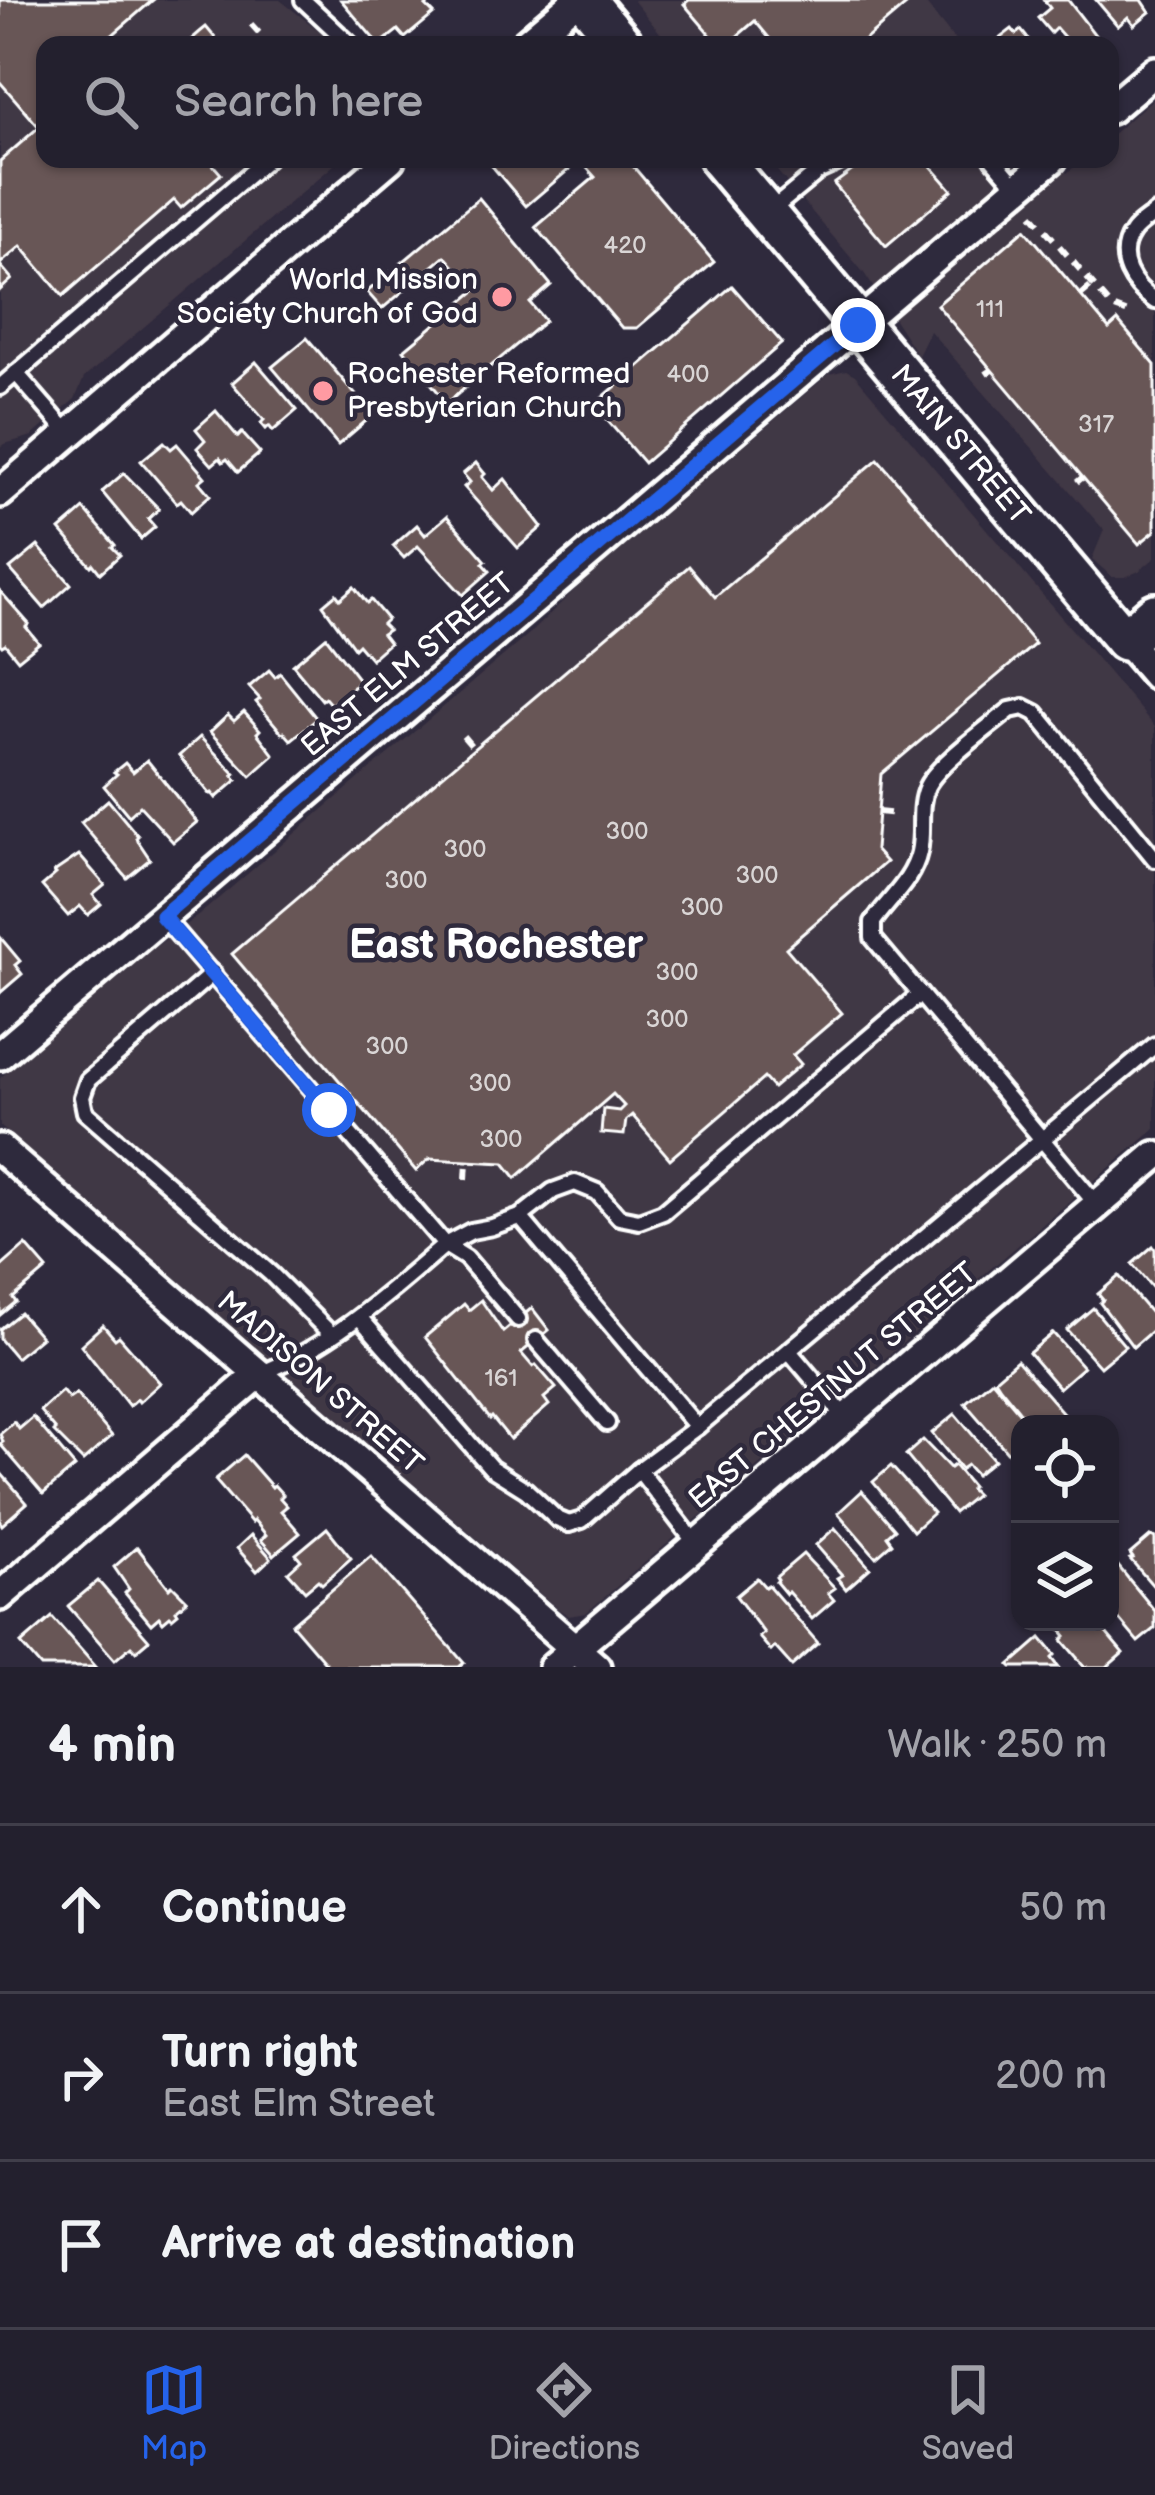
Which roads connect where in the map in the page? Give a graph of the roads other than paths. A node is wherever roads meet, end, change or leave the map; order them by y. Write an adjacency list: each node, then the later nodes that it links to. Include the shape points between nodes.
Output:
1 (303, 0): 3 (lane)
2 (581, 0): 4 (street); 5 (street)
3 (342, 36)
4 (535, 36)
5 (615, 36)
6 (1155, 71): 7 (street)
7 (1119, 101)
8 (256, 168): 19 (lane)
9 (379, 168): 21 (street)
10 (728, 168): 16 (street, MAIN STREET)
11 (818, 168): 16 (lane)
12 (1001, 168): 14 (lane)
13 (1041, 168): 14 (street, EAST ELM STREET)
14 (1018, 188): 18 (street, EAST ELM STREET)
15 (1155, 213): 17 (lane, via 1132,233 1125,252 1127,271)
16 (767, 214): 18 (street, MAIN STREET)
17 (1155, 301)
18 (858, 325): 24 (street, MAIN STREET); 27 (street, EAST ELM STREET)
19 (16, 373): 20 (lane); 21 (lane)
20 (0, 386)
21 (69, 434): 22 (street)
22 (0, 493)
23 (1155, 614): 24 (street)
24 (1124, 640): 25 (street, MAIN STREET)
25 (1155, 675)
26 (1155, 859): 29 (lane, via 1036,713 1010,710 927,787 907,882 873,922 873,938)
27 (162, 916): 28 (lane); 31 (street, EAST ELM STREET)
28 (212, 973): 37 (lane); 40 (lane, via 88,1080 85,1112)
29 (920, 994): 32 (lane); 36 (lane, via 664,1212 639,1221 619,1217 597,1192 575,1183)
30 (1155, 1045): 32 (lane)
31 (0, 1055)
32 (1043, 1140): 35 (lane); 42 (lane)
33 (0, 1149): 43 (street, MADISON STREET)
34 (1155, 1156): 35 (street, EAST CHESTNUT STREET)
35 (1097, 1205): 44 (street, EAST CHESTNUT STREET)
36 (520, 1217): 37 (lane); 46 (lane)
37 (445, 1245): 38 (lane); 39 (lane)
38 (360, 1318): 40 (lane); 47 (lane, via 491,1468 557,1519 582,1520)
39 (518, 1319)
40 (331, 1334): 43 (lane)
41 (536, 1340): 45 (lane)
42 (789, 1351): 44 (lane); 46 (lane)
43 (259, 1374): 49 (street); 50 (street, MADISON STREET)
44 (846, 1418): 48 (street, EAST CHESTNUT STREET)
45 (607, 1423)
46 (697, 1427): 47 (lane)
47 (639, 1470): 48 (lane)
48 (697, 1545): 50 (street, EAST CHESTNUT STREET)
49 (0, 1596)
50 (585, 1658): 51 (street, EAST CHESTNUT STREET)
51 (553, 1667)

